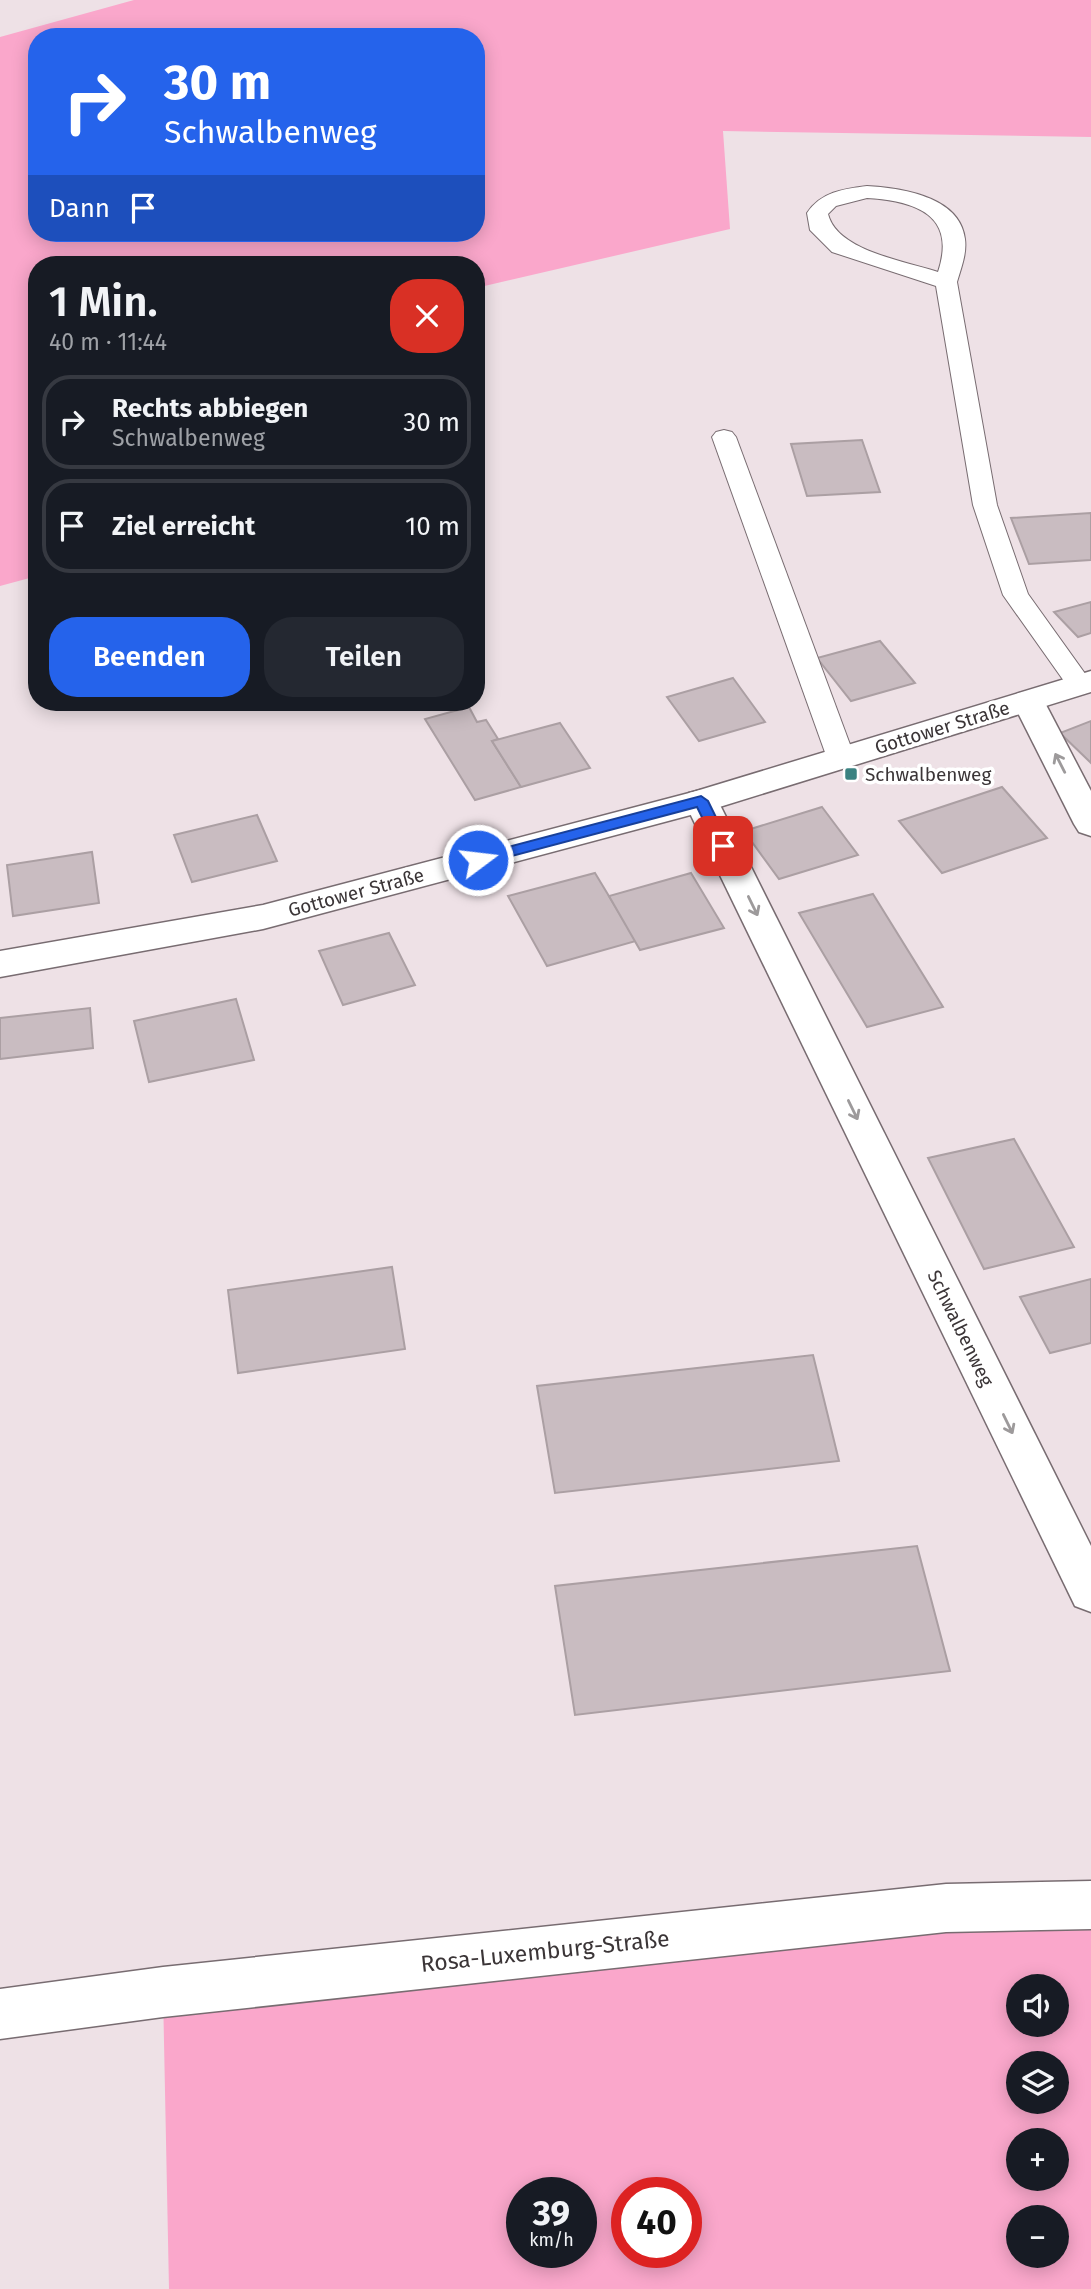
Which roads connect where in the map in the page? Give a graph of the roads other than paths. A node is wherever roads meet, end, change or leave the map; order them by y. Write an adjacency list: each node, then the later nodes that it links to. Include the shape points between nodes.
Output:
1 (946, 282): 1 (lane, via 840,247 821,230 817,213 822,204 866,193 896,194 938,209 954,234); 3 (lane, via 985,505 1016,595)
2 (724, 437): 5 (lane)
3 (1086, 683): 4 (street, Gottower Straße)
4 (1028, 701): 5 (street, Gottower Straße); 7 (street, Gottower Straße, one-way to 4)
5 (841, 758): 6 (street, Gottower Straße)
6 (701, 801): 8 (street, Gottower Straße, via 263,917); 9 (street, Schwalbenweg, one-way to 9)
7 (1091, 824)
8 (0, 964)
9 (1091, 1592)
10 (1091, 1905): 11 (street, Rosa-Luxemburg-Straße, via 946,1908 163,1992)
11 (0, 2014)

